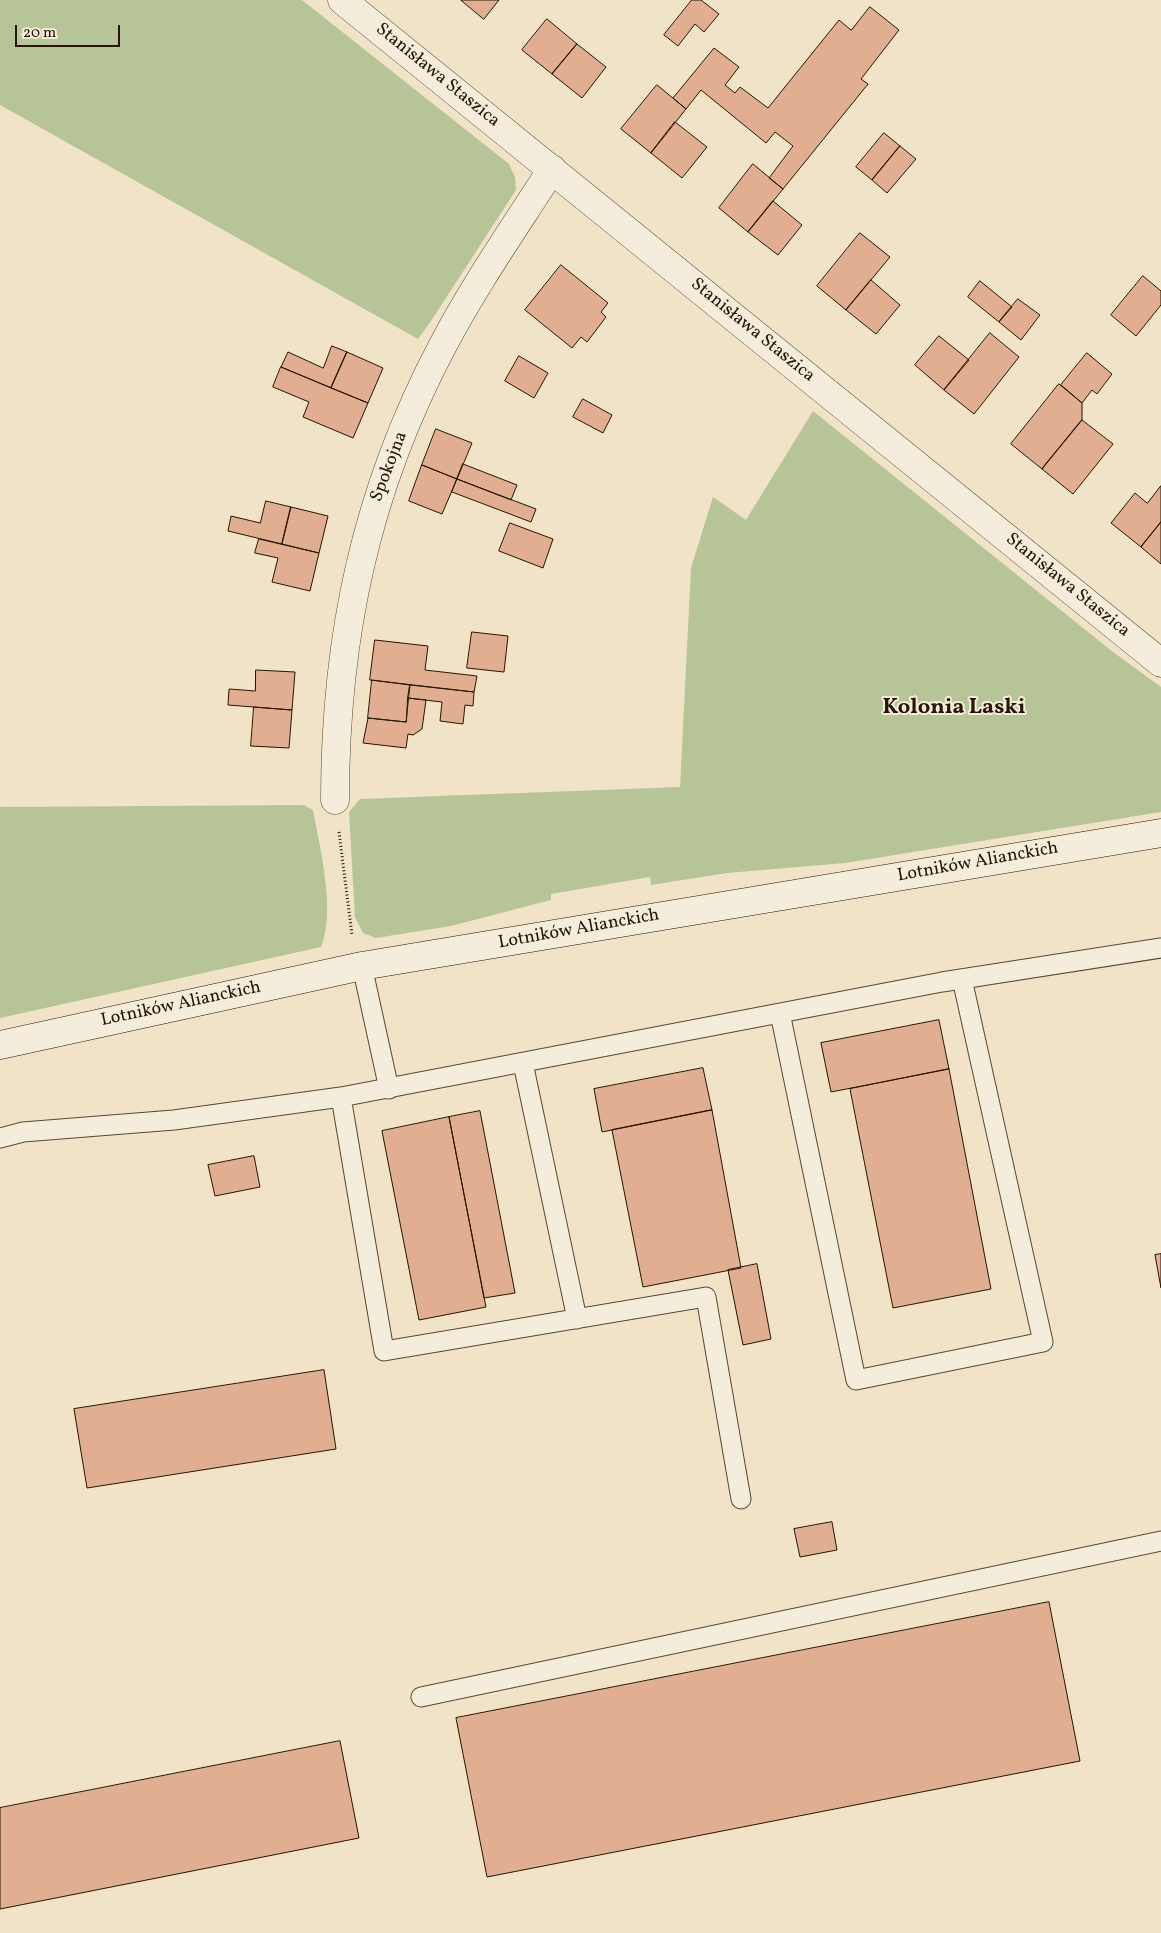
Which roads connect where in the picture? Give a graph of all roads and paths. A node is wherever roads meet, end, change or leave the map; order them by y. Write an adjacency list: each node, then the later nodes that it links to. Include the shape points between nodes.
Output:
1 (342, 0): 2 (street, Stanisława Staszica)
2 (552, 169): 3 (street, Stanisława Staszica); 4 (street, Spokojna, via 442,346 379,491 358,570 339,682)
3 (1161, 663)
4 (335, 800): 7 (path, via 349,928)
5 (1161, 833): 7 (street, Lotników Alianckich)
6 (1161, 948): 8 (lane)
7 (362, 966): 10 (street, Lotników Alianckich); 12 (lane)
8 (962, 978): 9 (lane); 9 (lane, via 1043,1342 856,1380)
9 (780, 1013): 11 (lane)
10 (0, 1045)
11 (523, 1062): 12 (lane); 15 (lane)
12 (389, 1089): 13 (lane)
13 (341, 1097): 14 (lane, via 174,1120 23,1132); 15 (lane, via 384,1351)
14 (0, 1138)
15 (577, 1319): 16 (lane, via 706,1297)
16 (742, 1499)
17 (1161, 1541): 18 (lane)
18 (421, 1697)

